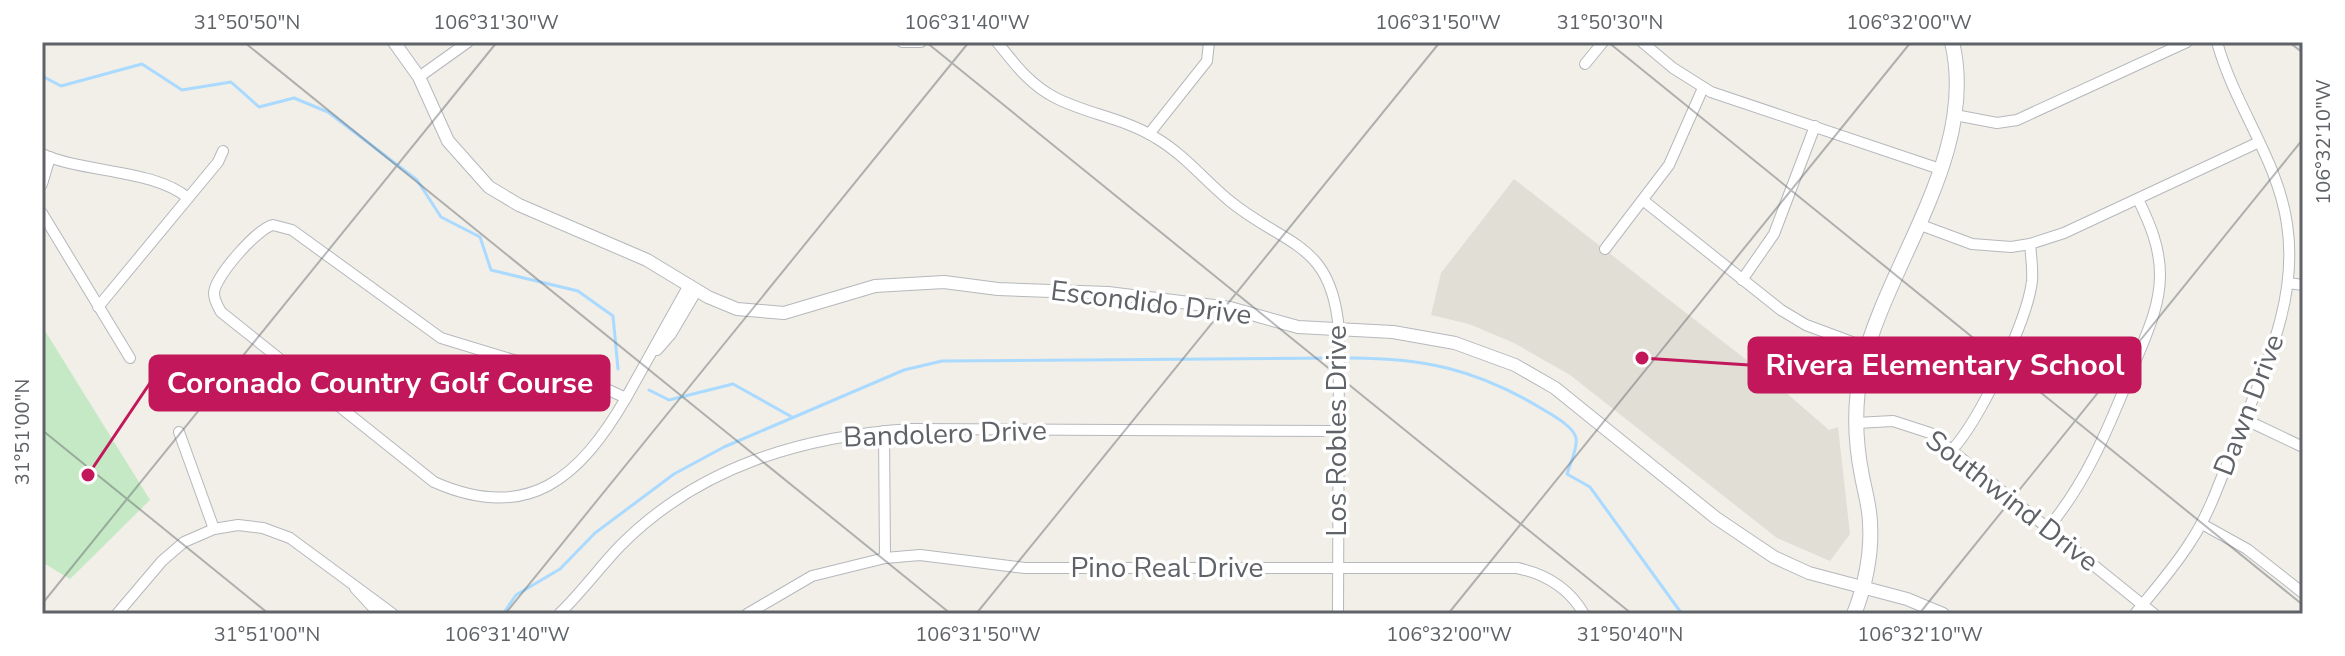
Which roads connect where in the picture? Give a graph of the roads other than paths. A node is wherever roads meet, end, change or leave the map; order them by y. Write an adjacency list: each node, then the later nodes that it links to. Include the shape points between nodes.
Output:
1 (394, 42): 13 (street, Escondido Drive)
2 (468, 42): 13 (street)
3 (902, 42): 4 (street)
4 (921, 42)
5 (997, 42): 17 (street, Los Robles Drive, via 1026,77 1054,97)
6 (1209, 42): 17 (street, via 1207,61)
7 (1603, 42): 12 (street)
8 (1642, 42): 14 (street)
9 (1952, 42): 15 (main road)
10 (2187, 42): 15 (street, via 2017,120 1997,123)
11 (2217, 42): 18 (street, Dawn Drive, via 2226,76)
12 (1585, 64)
13 (419, 77): 33 (street, Escondido Drive, via 448,141 489,187 647,260)
14 (1703, 88): 16 (street); 25 (street, via 1669,165)
15 (1955, 115): 21 (main road)
16 (1815, 126): 21 (street); 30 (street, via 1774,234)
17 (1149, 134): 35 (street, Los Robles Drive, via 1195,166 1239,208 1305,250 1335,298)
18 (2257, 143): 24 (street); 31 (street, Dawn Drive, via 2284,206)
19 (223, 151): 23 (street)
20 (46, 156): 22 (street); 23 (street, via 176,189)
21 (1940, 169): 27 (main road)
22 (42, 184)
23 (188, 198): 34 (street)
24 (2138, 199): 28 (street); 47 (street, via 2160,263 2155,311 2100,447)
25 (1644, 201): 29 (street); 30 (street)
26 (42, 213): 34 (street)
27 (1918, 224): 28 (street, via 1972,244); 36 (main road)
28 (2030, 244): 45 (street, via 2029,296 1985,403)
29 (1605, 249)
30 (1742, 280): 36 (street, via 1806,325)
31 (2288, 283): 32 (street); 39 (street, Dawn Drive, via 2279,331)
32 (2303, 285)
33 (693, 288): 35 (street, Escondido Drive, via 737,309 784,313 897,283 1052,288 1230,308 1298,327); 38 (street, via 661,332)
34 (98, 307): 37 (street)
35 (1339, 331): 42 (street, Los Robles Drive); 53 (street, Escondido Drive, via 1424,336 1515,365 1577,403 1748,542 1803,571)
36 (1868, 348): 40 (main road)
37 (130, 358)
38 (626, 398): 38 (street, via 596,447 559,480 516,496 463,493 414,469 298,375 221,312 214,290 257,233 282,226 441,338)
39 (2244, 419): 44 (street); 46 (street, Dawn Drive)
40 (1856, 423): 45 (street, Southwind Drive, via 1902,423 1930,433); 53 (main road, via 1870,525)
41 (884, 431): 42 (street, Bandolero Drive); 49 (street); 51 (street, Bandolero Drive, via 803,443 741,464 655,515)
42 (1338, 431): 50 (street, Los Robles Drive)
43 (179, 432): 48 (street)
44 (2303, 447)
45 (1952, 450): 47 (street, Southwind Drive)
46 (2202, 524): 54 (street, via 2247,549); 55 (street, Dawn Drive)
47 (2048, 528): 55 (street, Southwind Drive)
48 (214, 529): 52 (street, via 238,525 276,531); 56 (street, via 175,548)
49 (885, 558): 50 (street, Pino Real Drive, via 939,556 1025,568); 61 (street, Pino Real Drive, via 798,582)
50 (1337, 566): 62 (street, Los Robles Drive); 63 (street, Pino Real Drive, via 1517,568 1554,581)
51 (595, 574): 59 (street, Bandolero Drive); 60 (street, Bandolero Drive)
52 (353, 586): 57 (street); 58 (street)
53 (1862, 587): 64 (main road); 65 (street, Escondido Drive)
54 (2303, 593)
55 (2139, 609): 66 (street, Southwind Drive)
56 (117, 614)
57 (379, 614)
58 (393, 614)
59 (559, 614)
60 (569, 614)
61 (747, 614)
62 (1338, 614)
63 (1584, 614)
64 (1854, 614)
65 (1943, 614)
66 (2154, 614)

